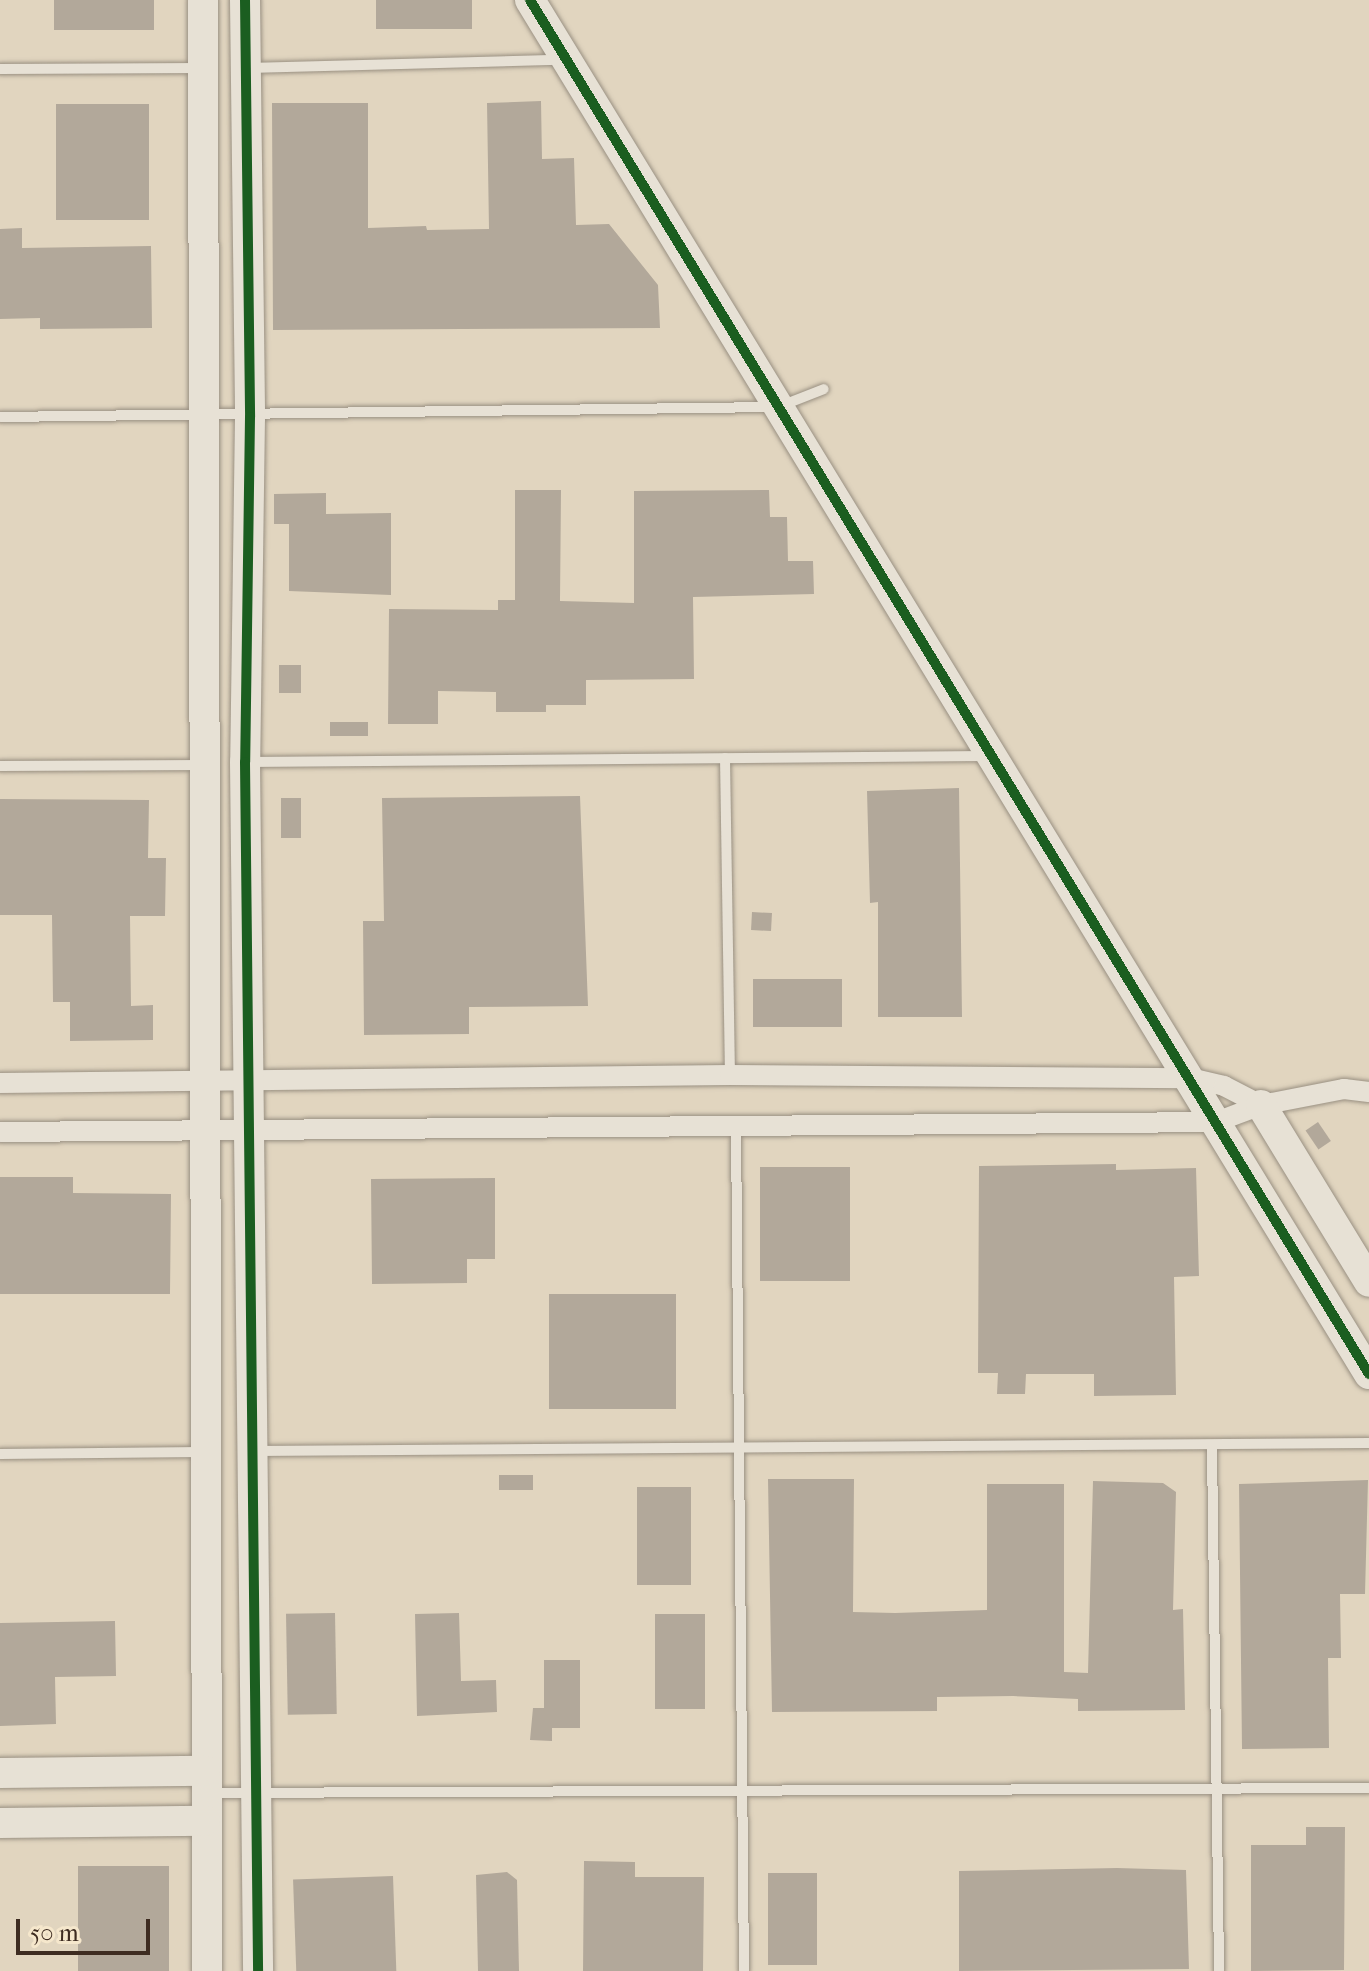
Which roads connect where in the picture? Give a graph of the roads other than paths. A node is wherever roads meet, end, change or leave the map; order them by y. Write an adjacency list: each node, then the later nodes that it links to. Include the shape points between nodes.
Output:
1 (203, 0): 5 (street)
2 (245, 0): 6 (street)
3 (530, 0): 4 (street)
4 (567, 60): 6 (lane); 9 (street)
5 (204, 68): 7 (lane); 10 (street)
6 (246, 68): 12 (street)
7 (0, 69)
8 (824, 389): 9 (lane)
9 (778, 407): 12 (lane); 13 (street)
10 (205, 416): 11 (lane); 12 (lane); 16 (street)
11 (0, 417)
12 (250, 417): 15 (street)
13 (992, 756): 14 (lane); 19 (street)
14 (725, 758): 15 (lane); 18 (lane)
15 (245, 762): 20 (street)
16 (205, 765): 17 (lane); 21 (street)
17 (0, 766)
18 (730, 1075): 19 (street); 20 (street)
19 (1190, 1078): 24 (street, via 1224,1086); 25 (street)
20 (249, 1080): 21 (street); 27 (street)
21 (202, 1081): 22 (street); 28 (street)
22 (0, 1083)
23 (1369, 1092): 24 (street, via 1344,1089)
24 (1261, 1105): 25 (street); 30 (street)
25 (1216, 1122): 26 (street); 31 (street)
26 (736, 1127): 27 (street); 34 (lane)
27 (249, 1130): 28 (street); 35 (street)
28 (202, 1131): 29 (street); 36 (street)
29 (0, 1132)
30 (1369, 1282)
31 (1369, 1374)
32 (1369, 1443): 33 (lane)
33 (1212, 1447): 34 (lane); 39 (lane)
34 (739, 1449): 35 (lane); 41 (lane)
35 (253, 1451): 42 (street)
36 (203, 1452): 37 (lane); 43 (street)
37 (0, 1454)
38 (0, 1773): 43 (street)
39 (1216, 1786): 40 (lane); 41 (lane); 48 (lane)
40 (1369, 1788)
41 (742, 1790): 42 (lane); 47 (lane)
42 (257, 1793): 43 (lane); 46 (street)
43 (205, 1795): 44 (street); 45 (street)
44 (0, 1823)
45 (207, 1971)
46 (258, 1971)
47 (744, 1971)
48 (1219, 1971)

